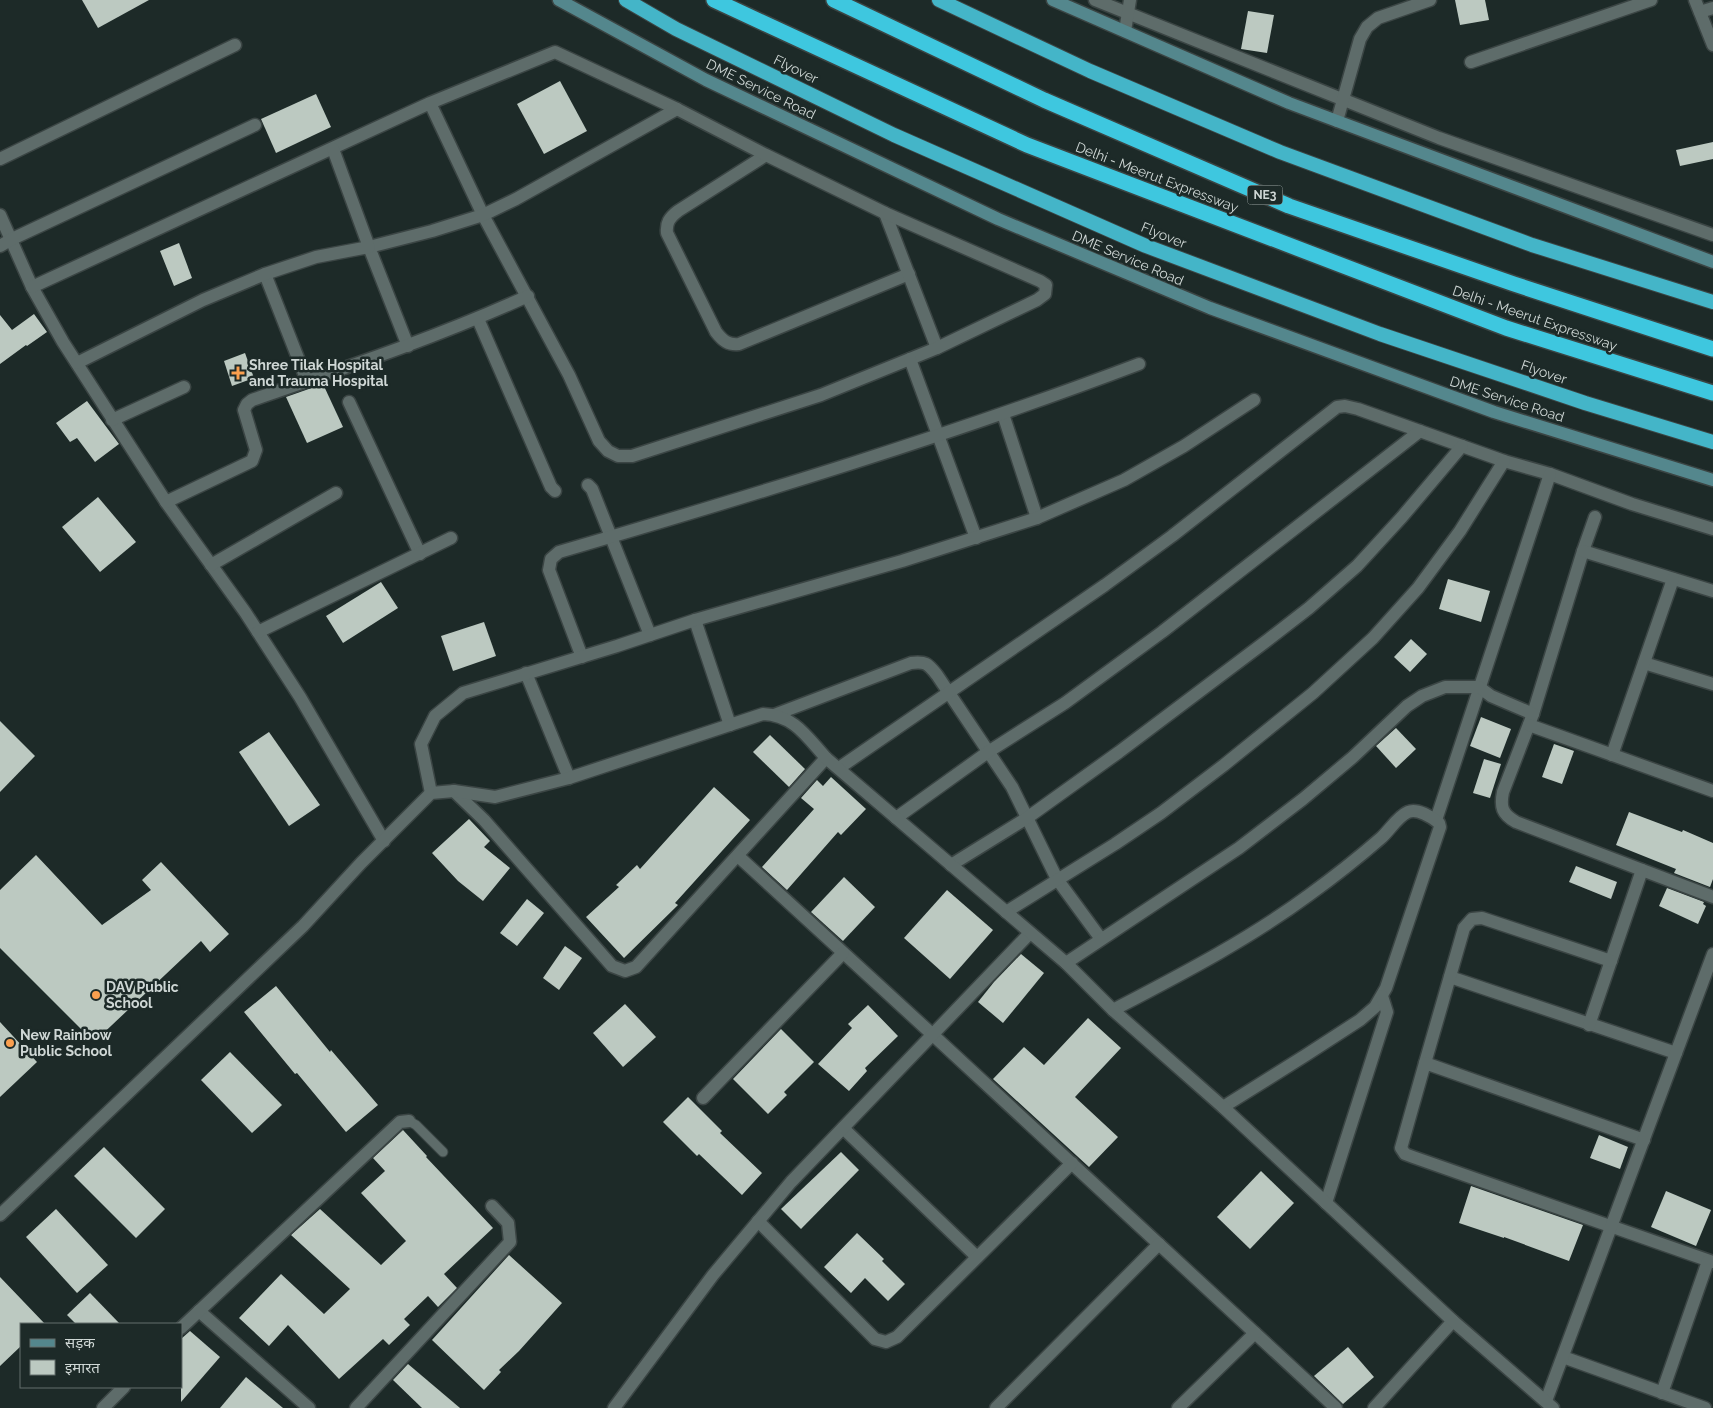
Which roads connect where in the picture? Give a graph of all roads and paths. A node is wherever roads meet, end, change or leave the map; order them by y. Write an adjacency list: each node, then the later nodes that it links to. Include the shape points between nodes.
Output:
1 (559, 0): 59 (main road, DME Service Road, via 706,80 998,219 1201,304 1494,412)
2 (626, 0): 55 (highway, Flyover, via 676,29 894,135 1146,246 1380,334)
3 (714, 0): 48 (highway, Delhi - Meerut Expressway, via 1027,144 1506,328)
4 (834, 0): 42 (highway, Delhi - Meerut Expressway / NE3, via 1044,100 1289,206)
5 (939, 0): 38 (highway, via 1090,71 1280,152 1532,245)
6 (1053, 0): 14 (main road)
7 (1095, 0): 13 (street)
8 (1130, 0): 13 (street)
9 (1430, 0): 18 (street, via 1378,18 1367,27 1360,39)
10 (1651, 0): 17 (street)
11 (1698, 6): 12 (street); 16 (street)
12 (1713, 8)
13 (1128, 14): 14 (street); 18 (street)
14 (1125, 32): 21 (main road)
15 (235, 45): 25 (street)
16 (1713, 45)
17 (1471, 62)
18 (1344, 100): 21 (street); 29 (street)
19 (430, 103): 20 (street, via 556,52); 23 (street); 27 (street)
20 (677, 109): 24 (street); 27 (street, via 516,199)
21 (1337, 121): 33 (main road)
22 (255, 125): 30 (street)
23 (333, 149): 32 (street); 36 (street)
24 (766, 155): 26 (street); 35 (street, via 678,211 666,224 667,234 722,340 739,344)
25 (0, 160)
26 (885, 213): 35 (street); 41 (street, via 1046,285 1045,294 1037,300)
27 (483, 214): 32 (street); 37 (street)
28 (0, 215): 30 (street)
29 (1713, 235)
30 (12, 239): 31 (street); 36 (street)
31 (0, 246)
32 (369, 247): 34 (street, via 316,257); 40 (street)
33 (1713, 262)
34 (265, 274): 44 (street, via 203,300); 46 (street)
35 (909, 274): 41 (street)
36 (32, 287): 44 (street)
37 (528, 296): 39 (street); 43 (street, via 570,375 599,441 618,456 632,456 811,398)
38 (1713, 302)
39 (478, 319): 40 (street); 61 (street)
40 (408, 346): 46 (street)
41 (937, 348): 43 (street)
42 (1713, 349)
43 (910, 359): 54 (street)
44 (77, 363): 52 (street)
45 (1139, 364): 51 (street)
46 (307, 381): 63 (street, via 247,404 245,417 256,450 252,461)
47 (184, 387): 52 (street)
48 (1713, 392)
49 (1254, 400): 65 (street, via 1124,480)
50 (349, 402): 71 (street)
51 (1003, 414): 54 (street); 65 (street)
52 (112, 420): 63 (street)
53 (1420, 431): 56 (street); 83 (street, via 1358,409 1338,407 1172,536); 87 (street, via 1154,638 1065,703)
54 (938, 434): 67 (street); 69 (street)
55 (1713, 442)
56 (1462, 446): 57 (street); 96 (street, via 1358,566 1269,639)
57 (1504, 461): 58 (street); 102 (street, via 1460,531 1418,588 1373,638 1313,693 1216,771 1115,844)
58 (1550, 474): 66 (street); 82 (street)
59 (1713, 480)
60 (588, 485): 67 (street)
61 (555, 491)
62 (336, 493): 72 (street)
63 (166, 502): 72 (street)
64 (1595, 517): 70 (street)
65 (1037, 518): 69 (street)
66 (1713, 529)
67 (612, 536): 77 (street); 78 (street, via 559,552 551,560 549,570)
68 (452, 538): 71 (street)
69 (976, 538): 75 (street)
70 (1583, 551): 73 (street); 85 (street)
71 (420, 554): 76 (street)
72 (211, 565): 76 (street)
73 (1673, 579): 74 (street); 79 (street)
74 (1713, 591)
75 (695, 620): 77 (street); 86 (street)
76 (258, 632): 98 (street)
77 (650, 635): 78 (street)
78 (582, 657): 80 (street)
79 (1644, 663): 81 (street); 88 (street)
80 (526, 673): 91 (street); 94 (street, via 463,693 435,716 421,744)
81 (1713, 684)
82 (1479, 687): 85 (street); 97 (street); 106 (street, via 1445,687 1407,706 1353,757 1246,843)
83 (949, 693): 84 (street, via 928,665 921,661); 87 (street); 90 (street)
84 (774, 715): 86 (street, via 763,714); 89 (street, via 794,723)
85 (1531, 720): 88 (street); 101 (street, via 1503,792 1501,808 1504,814 1516,822)
86 (730, 725): 91 (street)
87 (988, 752): 95 (street); 96 (street)
88 (1612, 755): 93 (street)
89 (826, 758): 90 (street); 99 (street)
90 (839, 768): 95 (street)
91 (569, 778): 92 (street, via 495,797)
92 (454, 791): 94 (street); 99 (street, via 484,820 612,966 625,971 636,967)
93 (1713, 791)
94 (431, 794): 98 (street)
95 (896, 818): 100 (street)
96 (1028, 818): 100 (street); 102 (street)
97 (1436, 820): 112 (street, via 1440,827); 113 (street, via 1419,812 1406,813 1354,861 1285,912 1207,960)
98 (384, 841): 127 (street, via 303,926)
99 (738, 856): 107 (street)
100 (951, 865): 104 (street)
101 (1642, 870): 103 (street); 109 (street)
102 (1058, 879): 104 (street); 106 (street)
103 (1713, 897)
104 (1006, 912): 105 (street)
105 (1030, 933): 110 (street); 115 (street)
106 (1101, 939): 110 (street)
107 (843, 953): 115 (street); 118 (street)
108 (1713, 954): 116 (street)
109 (1611, 961): 111 (street, via 1482,918 1472,919 1464,928); 114 (street)
110 (1066, 963): 113 (street)
111 (1450, 977): 114 (street); 117 (street)
112 (1382, 996): 119 (street, via 1360,1020); 125 (street, via 1387,1012)
113 (1113, 1010): 119 (street)
114 (1589, 1025): 116 (street)
115 (933, 1035): 121 (street); 124 (street)
116 (1676, 1053): 122 (street)
117 (1425, 1063): 122 (street); 129 (street, via 1400,1148 1405,1154)
118 (703, 1098)
119 (1222, 1106): 125 (street)
120 (409, 1121): 123 (lane); 133 (street, via 400,1122)
121 (843, 1128): 128 (street); 131 (street)
122 (1644, 1140): 129 (street)
123 (444, 1152)
124 (1072, 1163): 130 (street); 131 (street)
125 (1326, 1202): 134 (street)
126 (492, 1206): 143 (street, via 508,1223 510,1242)
127 (0, 1215)
128 (758, 1221): 131 (street, via 874,1339 886,1342 897,1337); 144 (street, via 713,1275)
129 (1612, 1227): 132 (street); 137 (street)
130 (1159, 1244): 136 (street); 145 (street)
131 (977, 1257)
132 (1711, 1262): 139 (street)
133 (198, 1311): 135 (street); 142 (street)
134 (1453, 1321): 140 (street); 148 (street)
135 (182, 1327)
136 (1255, 1334): 146 (street); 147 (street)
137 (1563, 1357): 139 (street); 140 (street)
138 (123, 1388): 141 (street)
139 (1662, 1393): 149 (street)
140 (1550, 1405)
141 (103, 1408)
142 (309, 1408)
143 (356, 1408)
144 (614, 1408)
145 (996, 1408)
146 (1178, 1408)
147 (1336, 1408)
148 (1374, 1408)
149 (1705, 1408)

